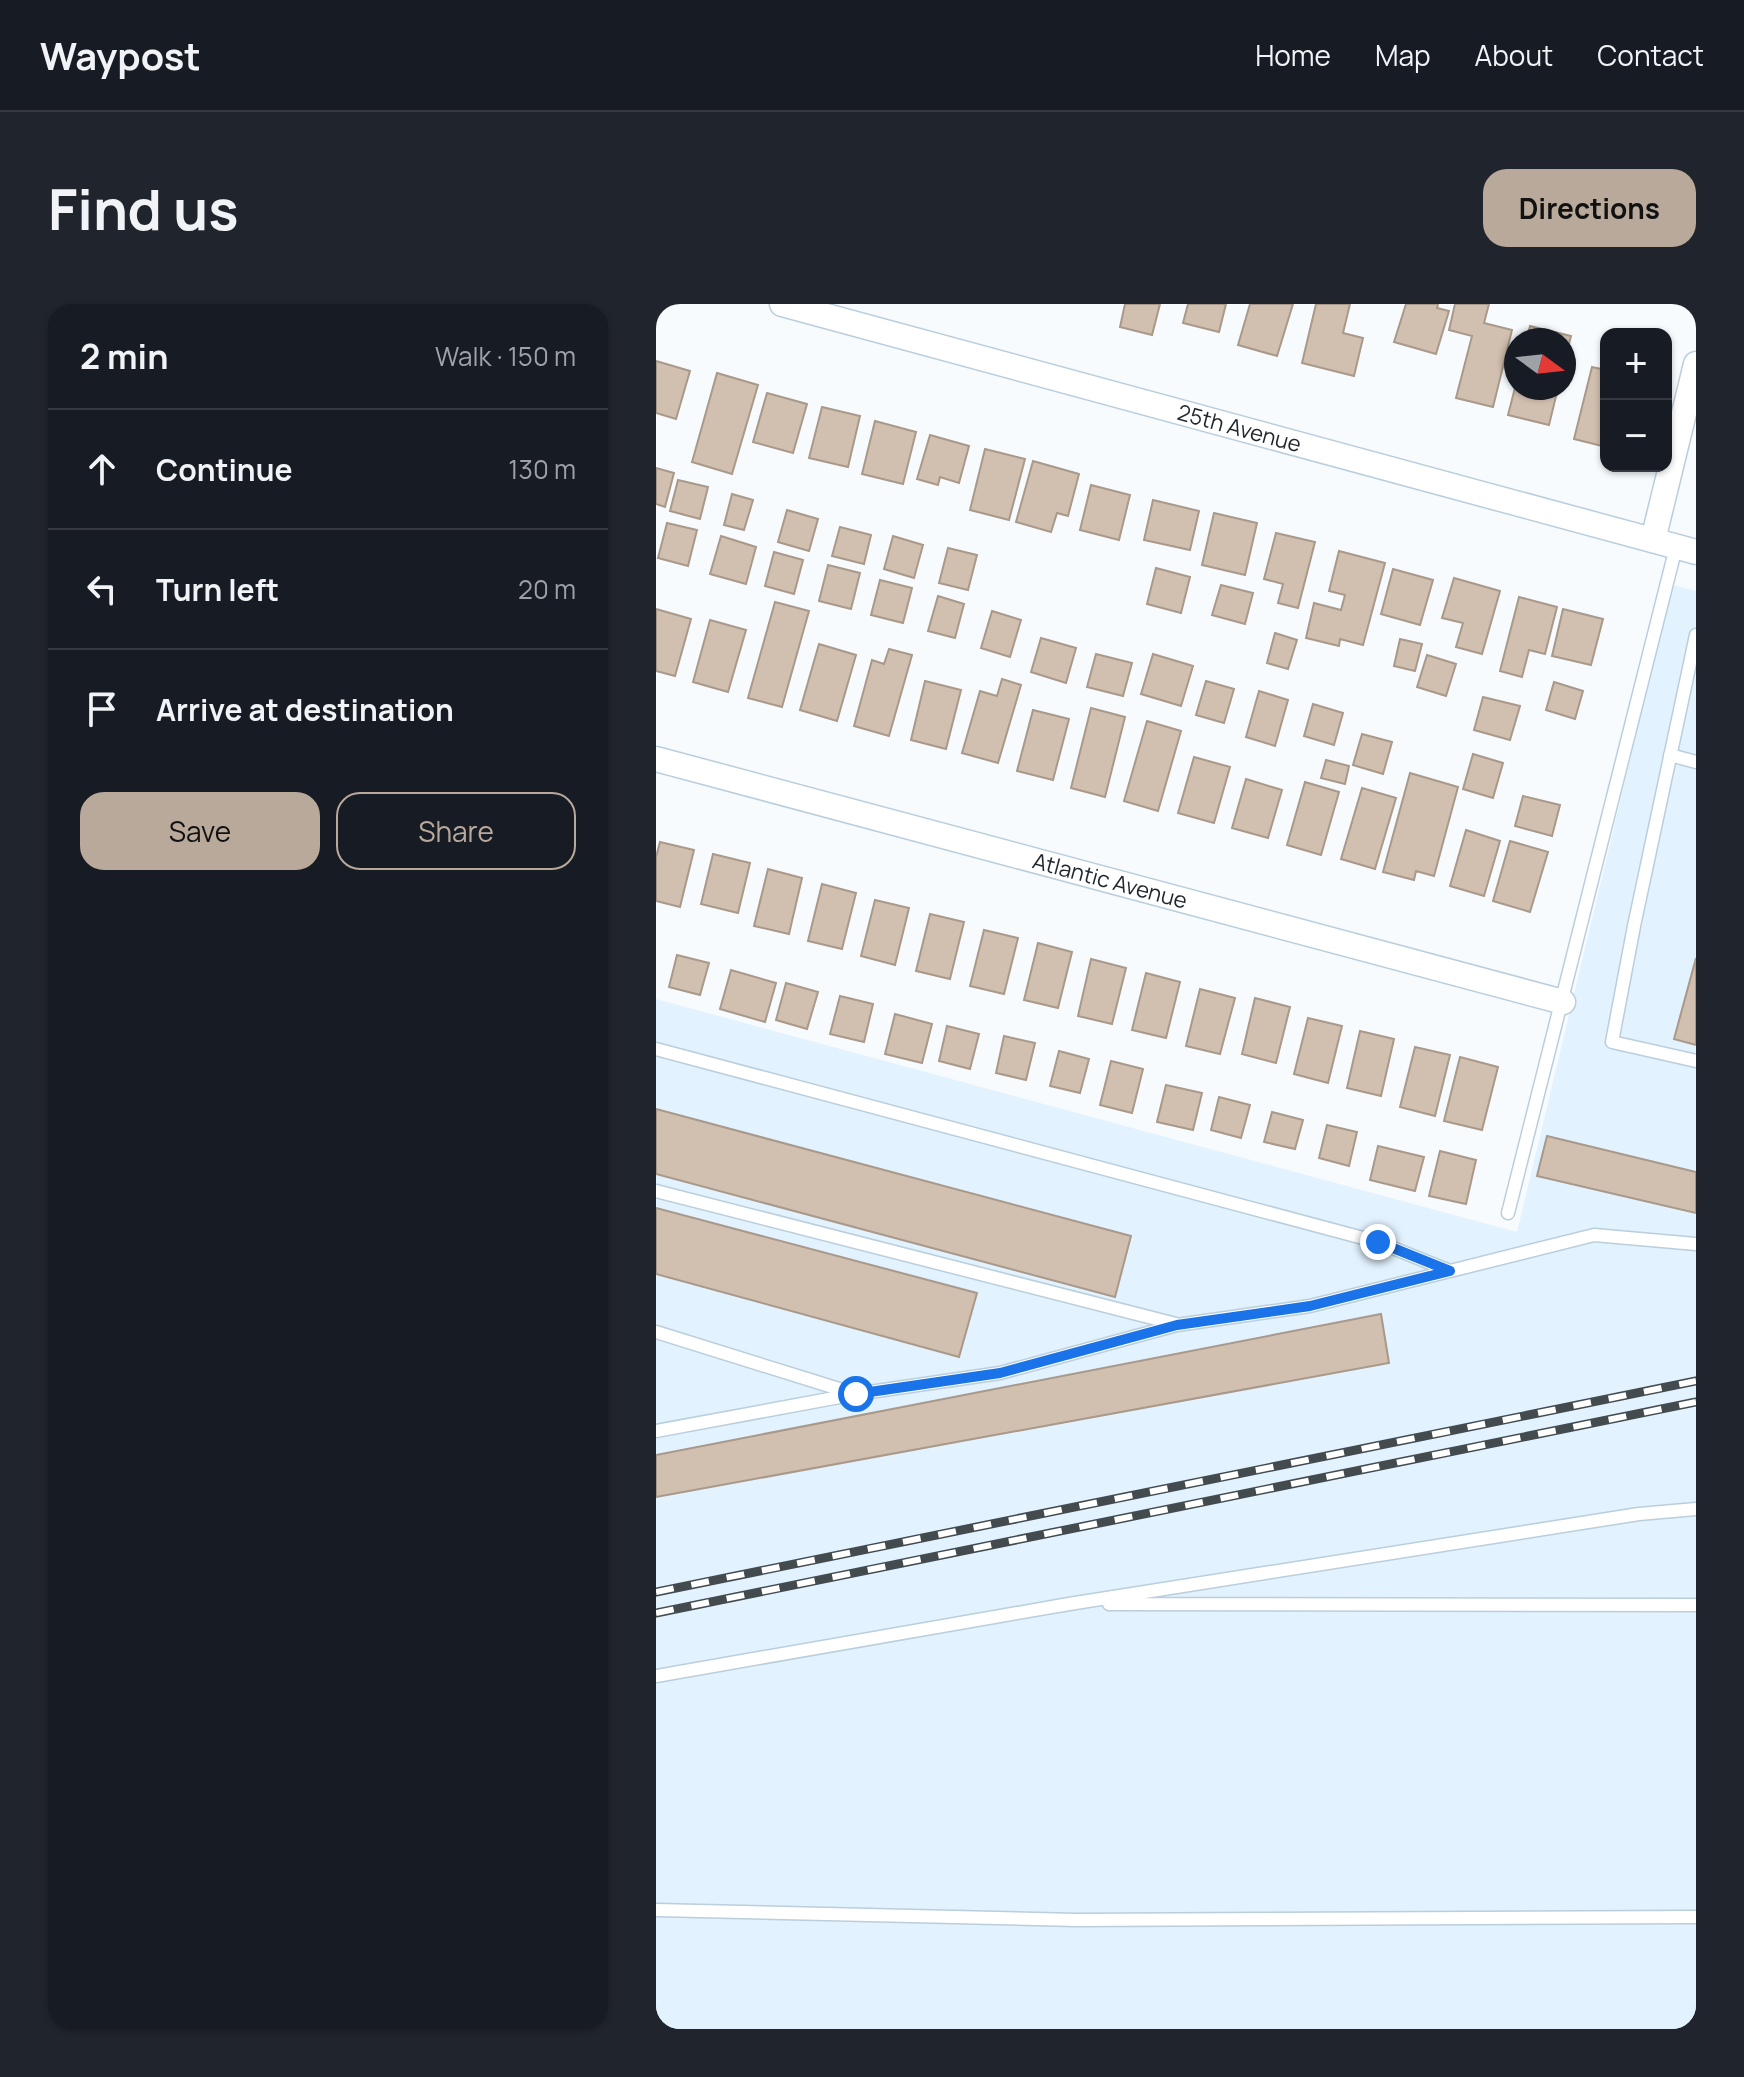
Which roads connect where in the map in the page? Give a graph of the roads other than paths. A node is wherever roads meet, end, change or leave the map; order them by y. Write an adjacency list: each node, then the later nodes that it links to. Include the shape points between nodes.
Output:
1 (782, 304): 3 (street, 25th Avenue)
2 (1696, 364): 3 (street)
3 (1675, 546): 8 (lane)
4 (1696, 635): 5 (lane)
5 (1670, 755): 7 (lane); 10 (lane, via 1612,1042)
6 (656, 759): 8 (street, Atlantic Avenue)
7 (1696, 762)
8 (1563, 1002): 12 (lane)
9 (656, 1049): 14 (lane, via 1378,1242)
10 (1696, 1061)
11 (656, 1191): 15 (lane)
12 (1508, 1213)
13 (1696, 1244): 14 (lane, via 1594,1235)
14 (1450, 1271): 15 (lane, via 1310,1306)
15 (1177, 1325): 17 (lane, via 1000,1373)
16 (656, 1332): 17 (lane)
17 (856, 1394): 18 (lane)
18 (656, 1431)
19 (1696, 1509): 20 (lane)
20 (1069, 1604): 21 (lane); 22 (lane)
21 (1696, 1605)
22 (656, 1676)
23 (656, 1910): 24 (lane, via 1076,1920)
24 (1696, 1917)

